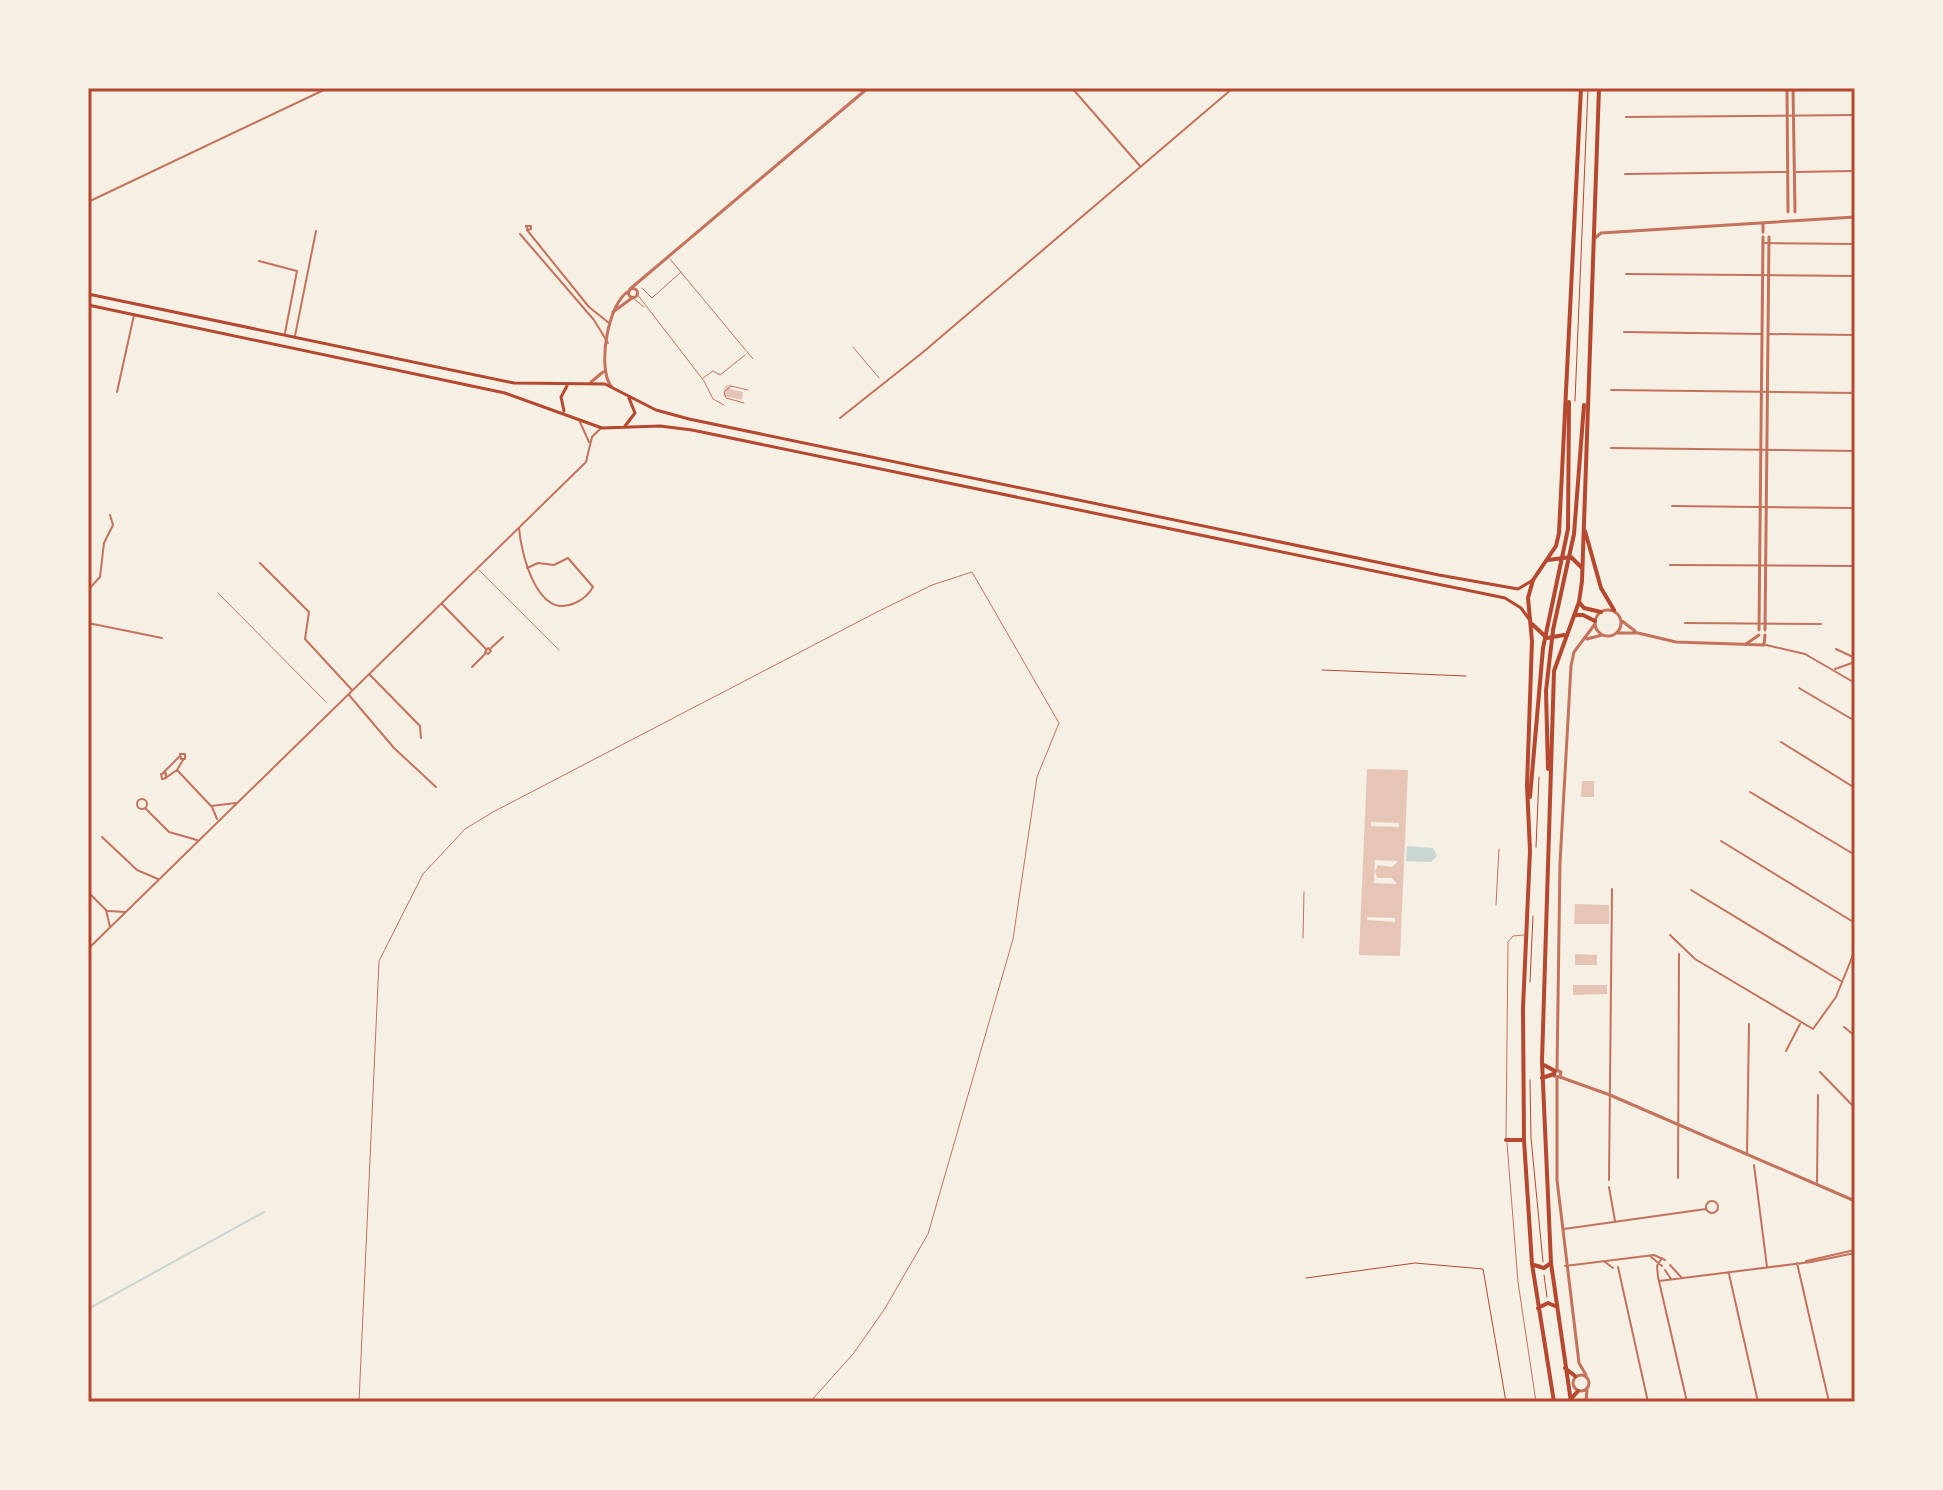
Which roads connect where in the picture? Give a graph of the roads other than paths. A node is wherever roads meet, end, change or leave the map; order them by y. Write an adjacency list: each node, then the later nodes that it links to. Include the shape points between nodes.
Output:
1 (328, 88): 18 (street)
2 (868, 88): 35 (street)
3 (1072, 88): 13 (street)
4 (1233, 88): 13 (street)
5 (1581, 88): 69 (highway)
6 (1599, 88): 24 (highway)
7 (1787, 88): 9 (street)
8 (1793, 88): 10 (street)
9 (1787, 115): 10 (street); 12 (street); 15 (street)
10 (1793, 115): 11 (street); 16 (street)
11 (1855, 115)
12 (1626, 117)
13 (1140, 167): 80 (street)
14 (1855, 171): 16 (street)
15 (1788, 172): 16 (street); 17 (street); 19 (street)
16 (1794, 172): 20 (street)
17 (1625, 174)
18 (88, 202)
19 (1788, 215): 20 (street); 20 (street); 23 (street)
20 (1795, 215): 21 (street)
21 (1855, 217)
22 (1763, 224): 23 (street); 26 (street); 27 (street)
23 (1769, 224): 28 (street)
24 (1593, 228): 26 (street); 31 (highway)
25 (316, 231): 57 (street)
26 (1601, 233): 31 (street)
27 (1763, 233): 28 (street); 32 (street)
28 (1769, 233): 33 (street)
29 (520, 234): 58 (street)
30 (531, 236): 30 (street, via 527,230 528,225 531,227); 51 (street, via 589,307)
31 (1592, 240): 66 (highway)
32 (1763, 243): 33 (street); 39 (street)
33 (1769, 243): 34 (street); 41 (street)
34 (1855, 244)
35 (669, 256): 37 (lane); 40 (street)
36 (259, 261): 56 (street, via 297,271)
37 (681, 272): 43 (lane, via 652,298); 60 (lane)
38 (1626, 274): 39 (street)
39 (1763, 275): 41 (street); 53 (street)
40 (645, 276): 44 (street); 46 (street)
41 (1769, 276): 42 (street); 54 (street)
42 (1855, 276)
43 (642, 288)
44 (630, 290): 46 (street); 46 (street); 50 (street, via 616,301)
45 (88, 294): 56 (main road)
46 (635, 295): 48 (lane); 48 (lane); 50 (street)
47 (88, 305): 49 (main road)
48 (647, 309): 64 (lane)
49 (134, 315): 72 (street); 79 (main road, via 505,393)
50 (611, 316): 51 (street)
51 (610, 323): 58 (street)
52 (1624, 332): 53 (street)
53 (1762, 334): 54 (street); 73 (street)
54 (1768, 334): 55 (street); 74 (street)
55 (1855, 335)
56 (284, 336): 57 (main road)
57 (294, 338): 67 (main road, via 514,383)
58 (608, 343): 62 (street)
59 (853, 347): 63 (lane)
60 (747, 353): 61 (lane); 64 (lane, via 719,376 713,371)
61 (753, 359)
62 (605, 368): 65 (street); 68 (street)
63 (879, 378)
64 (702, 379): 78 (lane, via 710,395)
65 (591, 382): 67 (main road); 68 (main road)
66 (1587, 382): 94 (highway); 152 (highway, via 1574,534 1546,691)
67 (567, 386): 79 (main road, via 561,397)
68 (614, 388): 76 (main road)
69 (1568, 388): 100 (highway, via 1559,533); 156 (highway, via 1566,551 1545,634)
70 (748, 390): 77 (lane, via 731,386 724,392 726,398)
71 (1611, 390): 73 (street)
72 (117, 392)
73 (1761, 392): 74 (street); 86 (street)
74 (1768, 392): 75 (street); 87 (street)
75 (1855, 393)
76 (629, 398): 82 (main road, via 635,413); 96 (main road, via 689,419)
77 (744, 403)
78 (724, 405)
79 (565, 414): 81 (main road)
80 (840, 418)
81 (580, 422): 83 (main road); 84 (street)
82 (625, 426): 83 (main road); 98 (main road, via 676,427)
83 (602, 428): 84 (street)
84 (590, 443): 95 (street, via 586,462)
85 (1611, 448): 86 (street)
86 (1761, 450): 87 (street); 90 (street)
87 (1767, 450): 88 (street); 91 (street)
88 (1855, 451)
89 (1672, 506): 90 (street)
90 (1760, 507): 91 (street); 103 (street)
91 (1766, 507): 92 (street); 104 (street)
92 (1855, 508)
93 (110, 515): 110 (street, via 113,525 100,577)
94 (1583, 520): 108 (highway); 114 (highway, via 1601,588)
95 (518, 528): 106 (street); 107 (street)
96 (1287, 544): 97 (main road); 98 (main road)
97 (1296, 546): 99 (main road); 109 (main road, via 1507,588 1518,589)
98 (1285, 553): 99 (main road)
99 (1294, 555): 118 (main road, via 1505,598)
100 (1546, 561): 108 (highway, via 1576,559); 109 (highway)
101 (260, 563): 145 (street, via 310,613 305,639)
102 (1670, 565): 103 (street)
103 (1760, 566): 104 (street); 122 (street)
104 (1766, 566): 105 (street); 123 (street)
105 (1855, 566)
106 (477, 568): 113 (street); 137 (lane)
107 (527, 568): 107 (street, via 544,596 557,606 577,602 593,587 568,558)
108 (1582, 568): 112 (highway)
109 (1533, 580): 118 (highway, via 1528,598)
110 (88, 590)
111 (218, 593): 147 (lane)
112 (1579, 602): 115 (highway); 116 (highway)
113 (441, 604): 138 (street); 142 (street)
114 (1614, 610): 115 (street); 117 (street)
115 (1601, 612): 120 (street)
116 (1574, 615): 120 (highway); 125 (highway)
117 (1622, 620): 126 (street); 127 (street)
118 (1531, 622): 125 (highway, via 1541,636 1559,638); 156 (highway)
119 (88, 623): 132 (street)
120 (1595, 623): 130 (street); 133 (street)
121 (1685, 623): 122 (street)
122 (1759, 624): 123 (street); 128 (street)
123 (1765, 624): 124 (street); 129 (street)
124 (1821, 624)
125 (1569, 629): 152 (highway, via 1554,671)
126 (1617, 633): 127 (street); 130 (street)
127 (1638, 633): 134 (street, via 1676,642)
128 (1759, 634): 129 (street); 134 (street)
129 (1765, 634): 135 (street)
130 (1602, 635): 133 (street)
131 (503, 637): 138 (street)
132 (162, 638)
133 (1583, 640): 190 (street, via 1571,666 1560,857)
134 (1746, 644): 135 (street)
135 (1764, 645): 141 (street, via 1805,654)
136 (1836, 649): 139 (street)
137 (559, 650)
138 (487, 651): 140 (street)
139 (1855, 660): 141 (street)
140 (472, 667)
141 (1834, 670): 143 (street)
142 (369, 674): 145 (street); 149 (street, via 420,726)
143 (1855, 683)
144 (1799, 688): 148 (street)
145 (352, 690): 146 (street)
146 (349, 694): 153 (street, via 394,748); 157 (street)
147 (326, 702)
148 (1855, 721)
149 (421, 738)
150 (1781, 742): 154 (street)
151 (177, 770): 151 (street, via 166,778 163,773 180,756); 158 (street)
152 (1550, 784): 188 (highway)
153 (436, 787)
154 (1855, 788)
155 (1750, 792): 165 (street)
156 (1530, 799): 176 (highway)
157 (237, 802): 158 (street); 160 (street)
158 (211, 806): 160 (street)
159 (145, 808): 162 (street, via 169,832)
160 (218, 821): 162 (street)
161 (102, 837): 166 (street, via 137,870)
162 (198, 841): 166 (street)
163 (1721, 841): 174 (street)
164 (1499, 849): 171 (lane)
165 (1855, 855)
166 (159, 879): 173 (street)
167 (1612, 889): 192 (street)
168 (1691, 890): 182 (street)
169 (88, 892): 172 (street)
170 (1304, 892): 178 (lane)
171 (1496, 905)
172 (106, 910): 173 (street); 175 (street)
173 (125, 912): 175 (street)
174 (1855, 923)
175 (110, 927): 179 (street)
176 (1527, 935): 196 (lane, via 1508,942); 197 (highway)
177 (1670, 935): 183 (street, via 1695,959)
178 (1303, 938)
179 (88, 949)
180 (1855, 950): 182 (street)
181 (1679, 954): 195 (street)
182 (1842, 981): 183 (street, via 1817,1028)
183 (1801, 1023): 187 (street)
184 (1749, 1024): 198 (street)
185 (1844, 1027): 186 (street)
186 (1855, 1036)
187 (1786, 1051)
188 (1542, 1061): 190 (highway); 191 (highway)
189 (1820, 1072): 194 (street)
190 (1557, 1074): 191 (highway); 192 (street); 202 (street)
191 (1542, 1078): 201 (highway)
192 (1610, 1095): 195 (street); 203 (street)
193 (1818, 1095): 204 (street)
194 (1855, 1108)
195 (1678, 1125): 198 (street); 200 (street)
196 (1506, 1140): 197 (highway); 237 (lane, via 1518,1282)
197 (1524, 1140): 216 (highway)
198 (1747, 1155): 204 (street)
199 (1754, 1165): 221 (street)
200 (1678, 1178)
201 (1546, 1180): 202 (highway); 214 (highway)
202 (1557, 1180): 209 (street)
203 (1609, 1180)
204 (1817, 1185): 206 (street)
205 (1609, 1187): 208 (street)
206 (1855, 1201)
207 (1706, 1209): 208 (street)
208 (1615, 1222): 209 (street)
209 (1562, 1229): 218 (street)
210 (1855, 1252): 215 (street)
211 (1649, 1255): 213 (street); 213 (street, via 1664,1259); 219 (street)
212 (1604, 1262): 218 (street); 219 (street); 219 (street)
213 (1658, 1262): 220 (street); 226 (street)
214 (1551, 1263): 216 (highway, via 1544,1268); 228 (highway)
215 (1797, 1263): 221 (street); 243 (street)
216 (1532, 1264): 227 (highway)
217 (1670, 1265): 224 (street)
218 (1565, 1266): 229 (street)
219 (1617, 1266): 240 (street)
220 (1662, 1266)
221 (1767, 1267): 223 (street)
222 (1665, 1270): 225 (street)
223 (1729, 1273): 224 (street); 242 (street)
224 (1682, 1277): 225 (street)
225 (1672, 1280): 226 (street)
226 (1659, 1281): 241 (street)
227 (1538, 1308): 228 (highway, via 1548,1303); 238 (highway)
228 (1556, 1308): 230 (highway)
229 (1579, 1363): 231 (street); 232 (street)
230 (1565, 1368): 231 (highway); 234 (highway)
231 (1577, 1374): 232 (street); 233 (street)
232 (1586, 1375): 233 (street)
233 (1582, 1391): 234 (highway); 239 (street)
234 (1571, 1401)
235 (359, 1402): 236 (lane, via 379,961 423,874 465,829 485,817 877,612 972,572 1059,723 1037,777 1013,939 928,1234 877,1321)
236 (810, 1402)
237 (1536, 1402)
238 (1554, 1402)
239 (1586, 1402)
240 (1648, 1402)
241 (1687, 1402)
242 (1758, 1402)
243 (1829, 1402)

